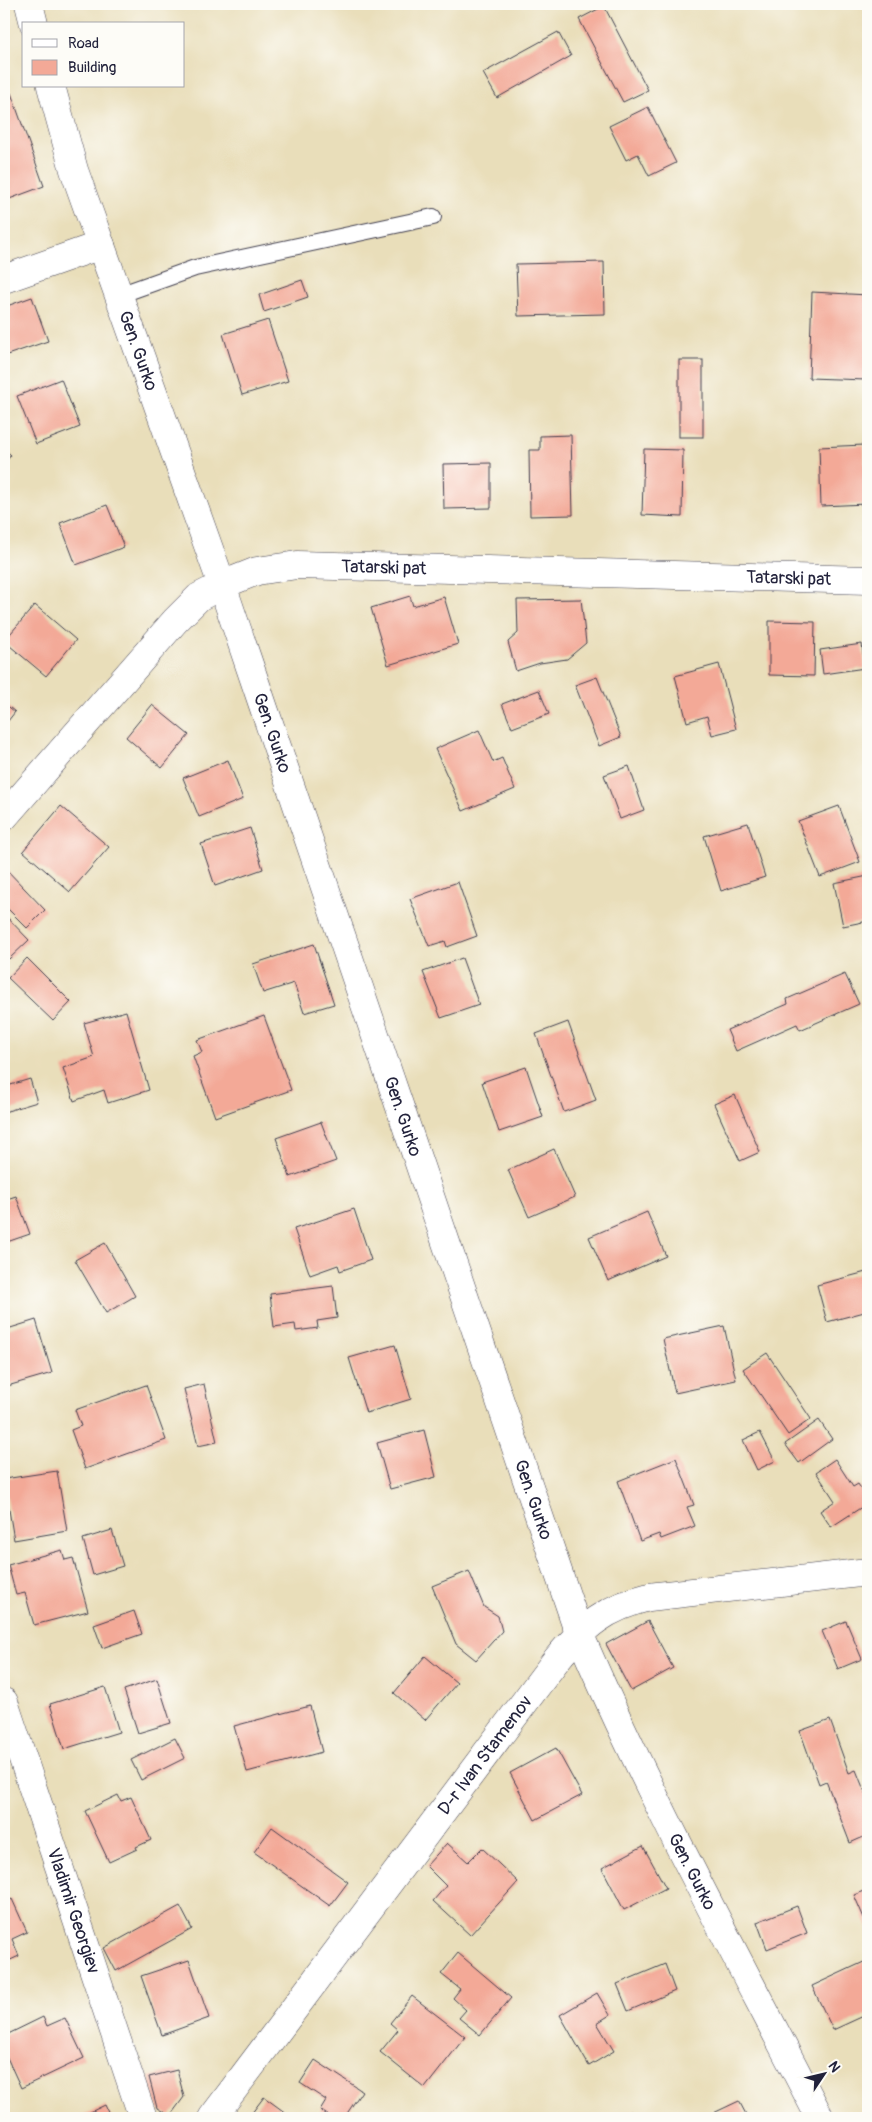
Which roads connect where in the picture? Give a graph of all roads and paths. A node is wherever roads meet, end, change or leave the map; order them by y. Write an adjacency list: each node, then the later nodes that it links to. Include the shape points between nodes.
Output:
1 (29, 4): 2 (street)
2 (34, 22)
3 (52, 88): 5 (street, Gen. Gurko, via 74,170)
4 (433, 218): 7 (lane, via 195,268)
5 (101, 245): 6 (street); 7 (street, Gen. Gurko)
6 (4, 279)
7 (119, 295): 9 (street, Gen. Gurko)
8 (868, 583): 9 (street, Tatarski pat, via 297,565 257,571)
9 (222, 585): 10 (street, Tatarski pat, via 199,597 175,621); 12 (street, Gen. Gurko)
10 (4, 818)
11 (868, 1572): 12 (street, D-r Ivan Stamenov, via 649,1597 627,1602)
12 (579, 1633): 15 (street, D-r Ivan Stamenov); 16 (street, Gen. Gurko, via 662,1810)
13 (4, 1703): 14 (street, Vladimir Georgiev)
14 (143, 2118)
15 (212, 2118)
16 (820, 2118)

